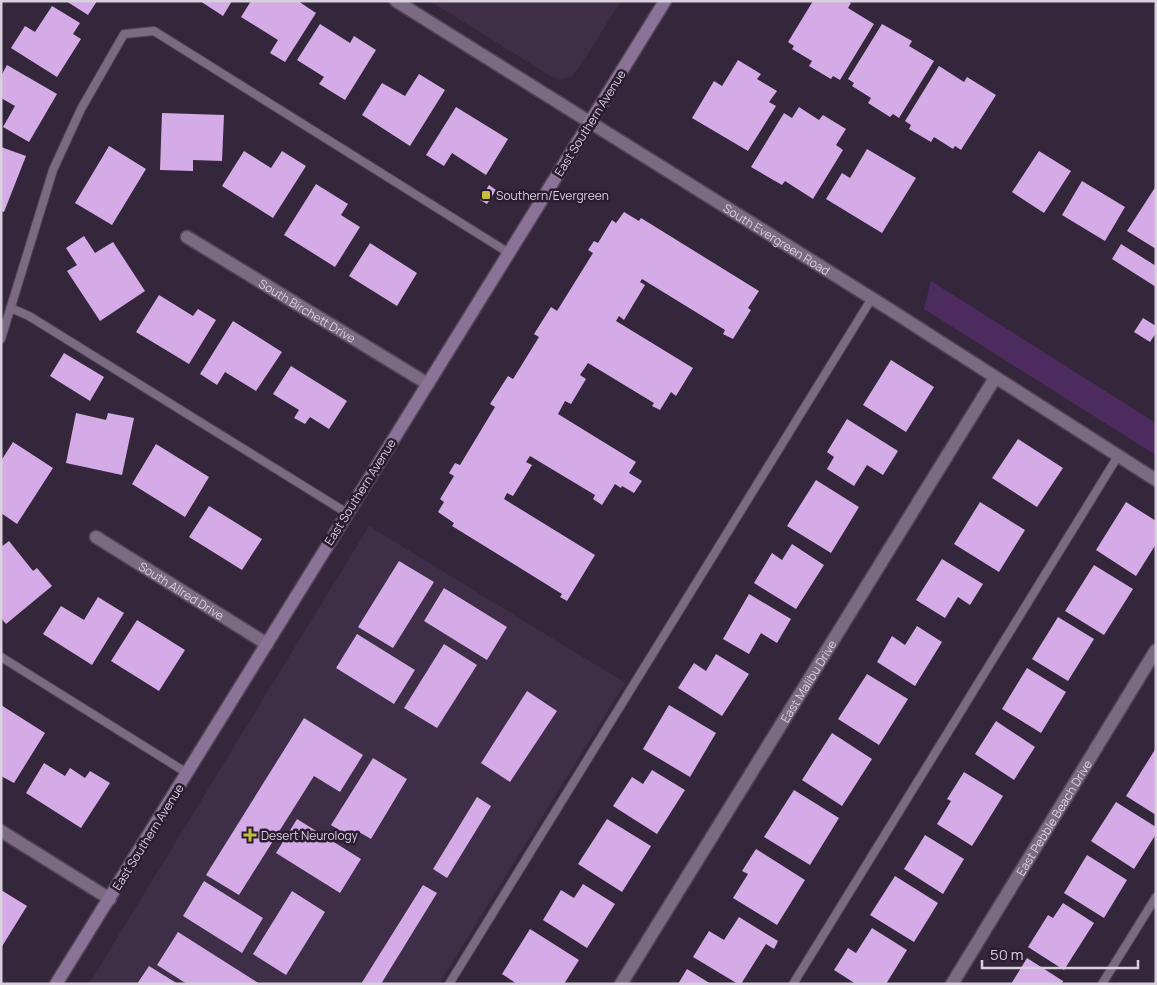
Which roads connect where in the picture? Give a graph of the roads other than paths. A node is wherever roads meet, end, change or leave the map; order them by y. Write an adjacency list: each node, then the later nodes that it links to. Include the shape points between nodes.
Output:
1 (396, 1): 3 (street, South Evergreen Road)
2 (665, 1): 3 (main road, East Southern Avenue)
3 (590, 123): 5 (main road, East Southern Avenue); 6 (street, South Evergreen Road)
4 (187, 236): 10 (street, South Birchett Drive)
5 (509, 253): 7 (lane, via 154,31 131,33 124,34 119,42 81,109 53,170); 10 (main road, East Southern Avenue)
6 (872, 298): 9 (street, South Evergreen Road); 23 (lane)
7 (11, 308): 8 (lane); 13 (lane, via 29,316)
8 (1, 339)
9 (994, 378): 11 (street, South Evergreen Road); 24 (street, East Malibu Drive)
10 (428, 384): 13 (main road, East Southern Avenue)
11 (1118, 456): 12 (street, South Evergreen Road); 25 (lane)
12 (1156, 480)
13 (347, 513): 15 (main road, East Southern Avenue)
14 (96, 537): 15 (street, South Allred Drive)
15 (267, 644): 18 (main road, East Southern Avenue)
16 (1156, 650): 26 (street, East Pebble Beach Drive)
17 (1, 657): 18 (lane)
18 (187, 773): 21 (main road, East Southern Avenue)
19 (1, 831): 21 (street)
20 (1156, 897): 27 (lane)
21 (110, 899): 22 (main road, East Southern Avenue)
22 (56, 984)
23 (449, 984)
24 (621, 984)
25 (792, 984)
26 (952, 984)
27 (1102, 984)

